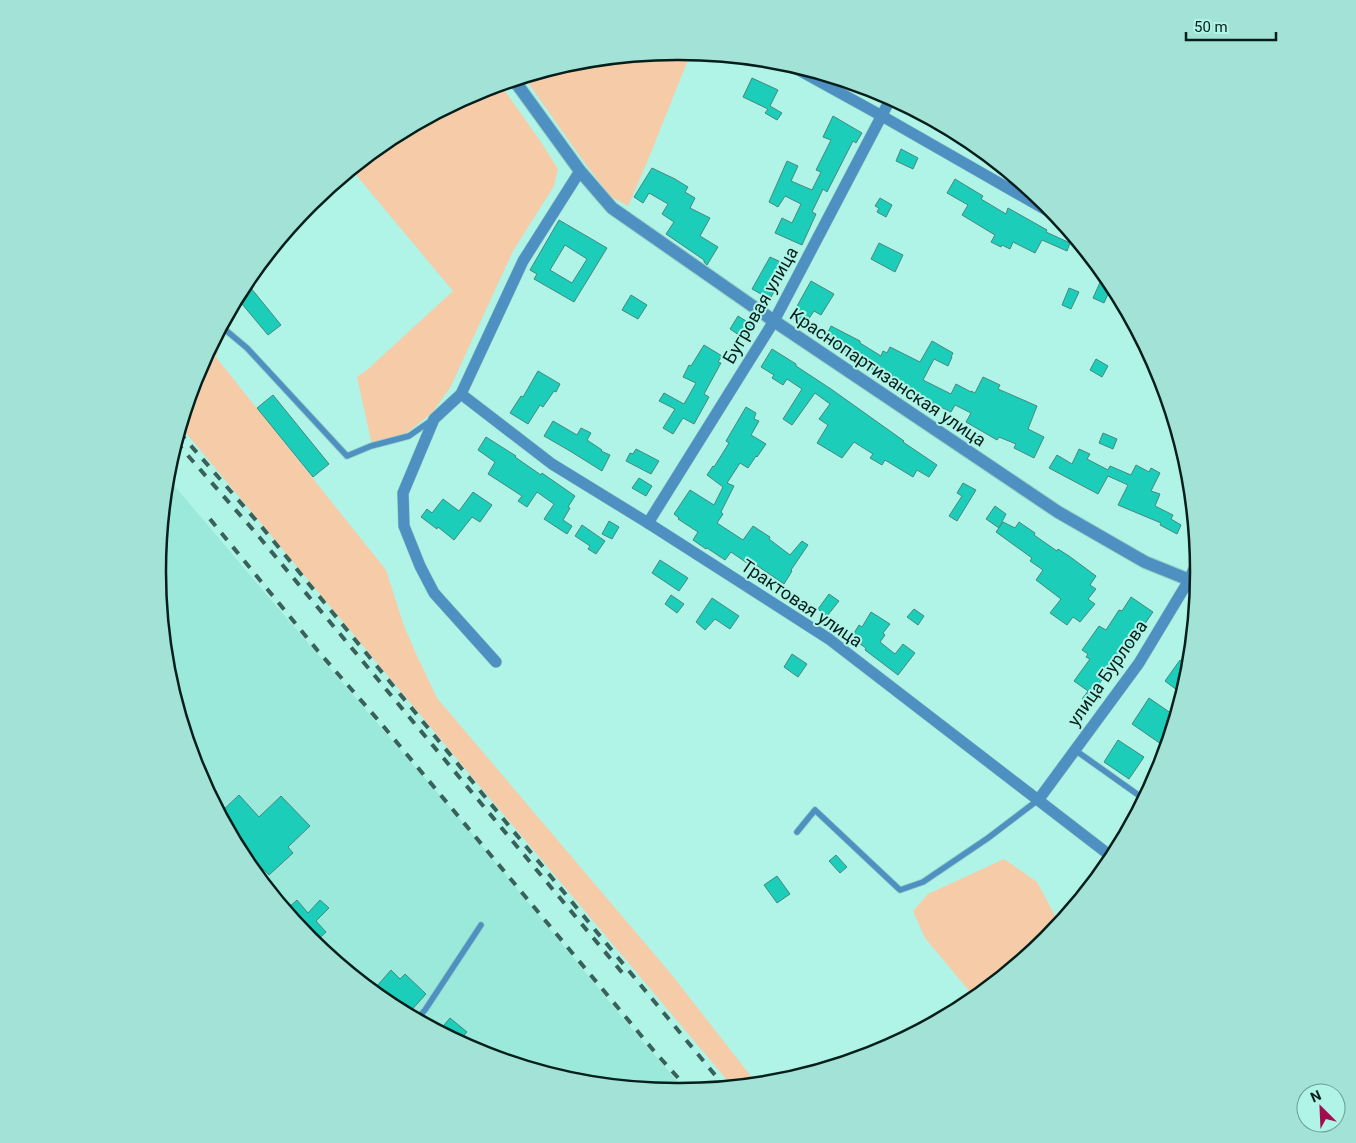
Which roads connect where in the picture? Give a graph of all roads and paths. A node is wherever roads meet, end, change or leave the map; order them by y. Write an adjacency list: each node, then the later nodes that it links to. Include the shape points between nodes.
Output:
1 (813, 78): 4 (street)
2 (518, 86): 5 (street, Краснопартизанская улица)
3 (887, 105): 4 (street, Бугровая улица)
4 (882, 116): 6 (street); 7 (street, Бугровая улица)
5 (580, 171): 7 (street, Краснопартизанская улица, via 612,208); 9 (street, via 523,261)
6 (1030, 201)
7 (774, 321): 11 (street, Бугровая улица); 12 (street, Краснопартизанская улица, via 1058,512 1145,562)
8 (227, 330): 10 (lane, via 347,456 409,436)
9 (461, 394): 10 (street); 11 (street, Трактовая улица, via 552,464)
10 (434, 419): 14 (street, via 403,493 404,526 434,593)
11 (648, 523): 17 (street, Трактовая улица, via 829,639)
12 (1189, 581)
13 (1189, 588): 15 (street, улица Бурлова)
14 (496, 662)
15 (1075, 750): 16 (lane); 17 (street, улица Бурлова)
16 (1138, 795)
17 (1039, 799): 18 (lane, via 923,882 900,890 815,810); 19 (street, Трактовая улица)
18 (797, 832)
19 (1106, 852)
20 (481, 925): 21 (lane)
21 (422, 1014)

